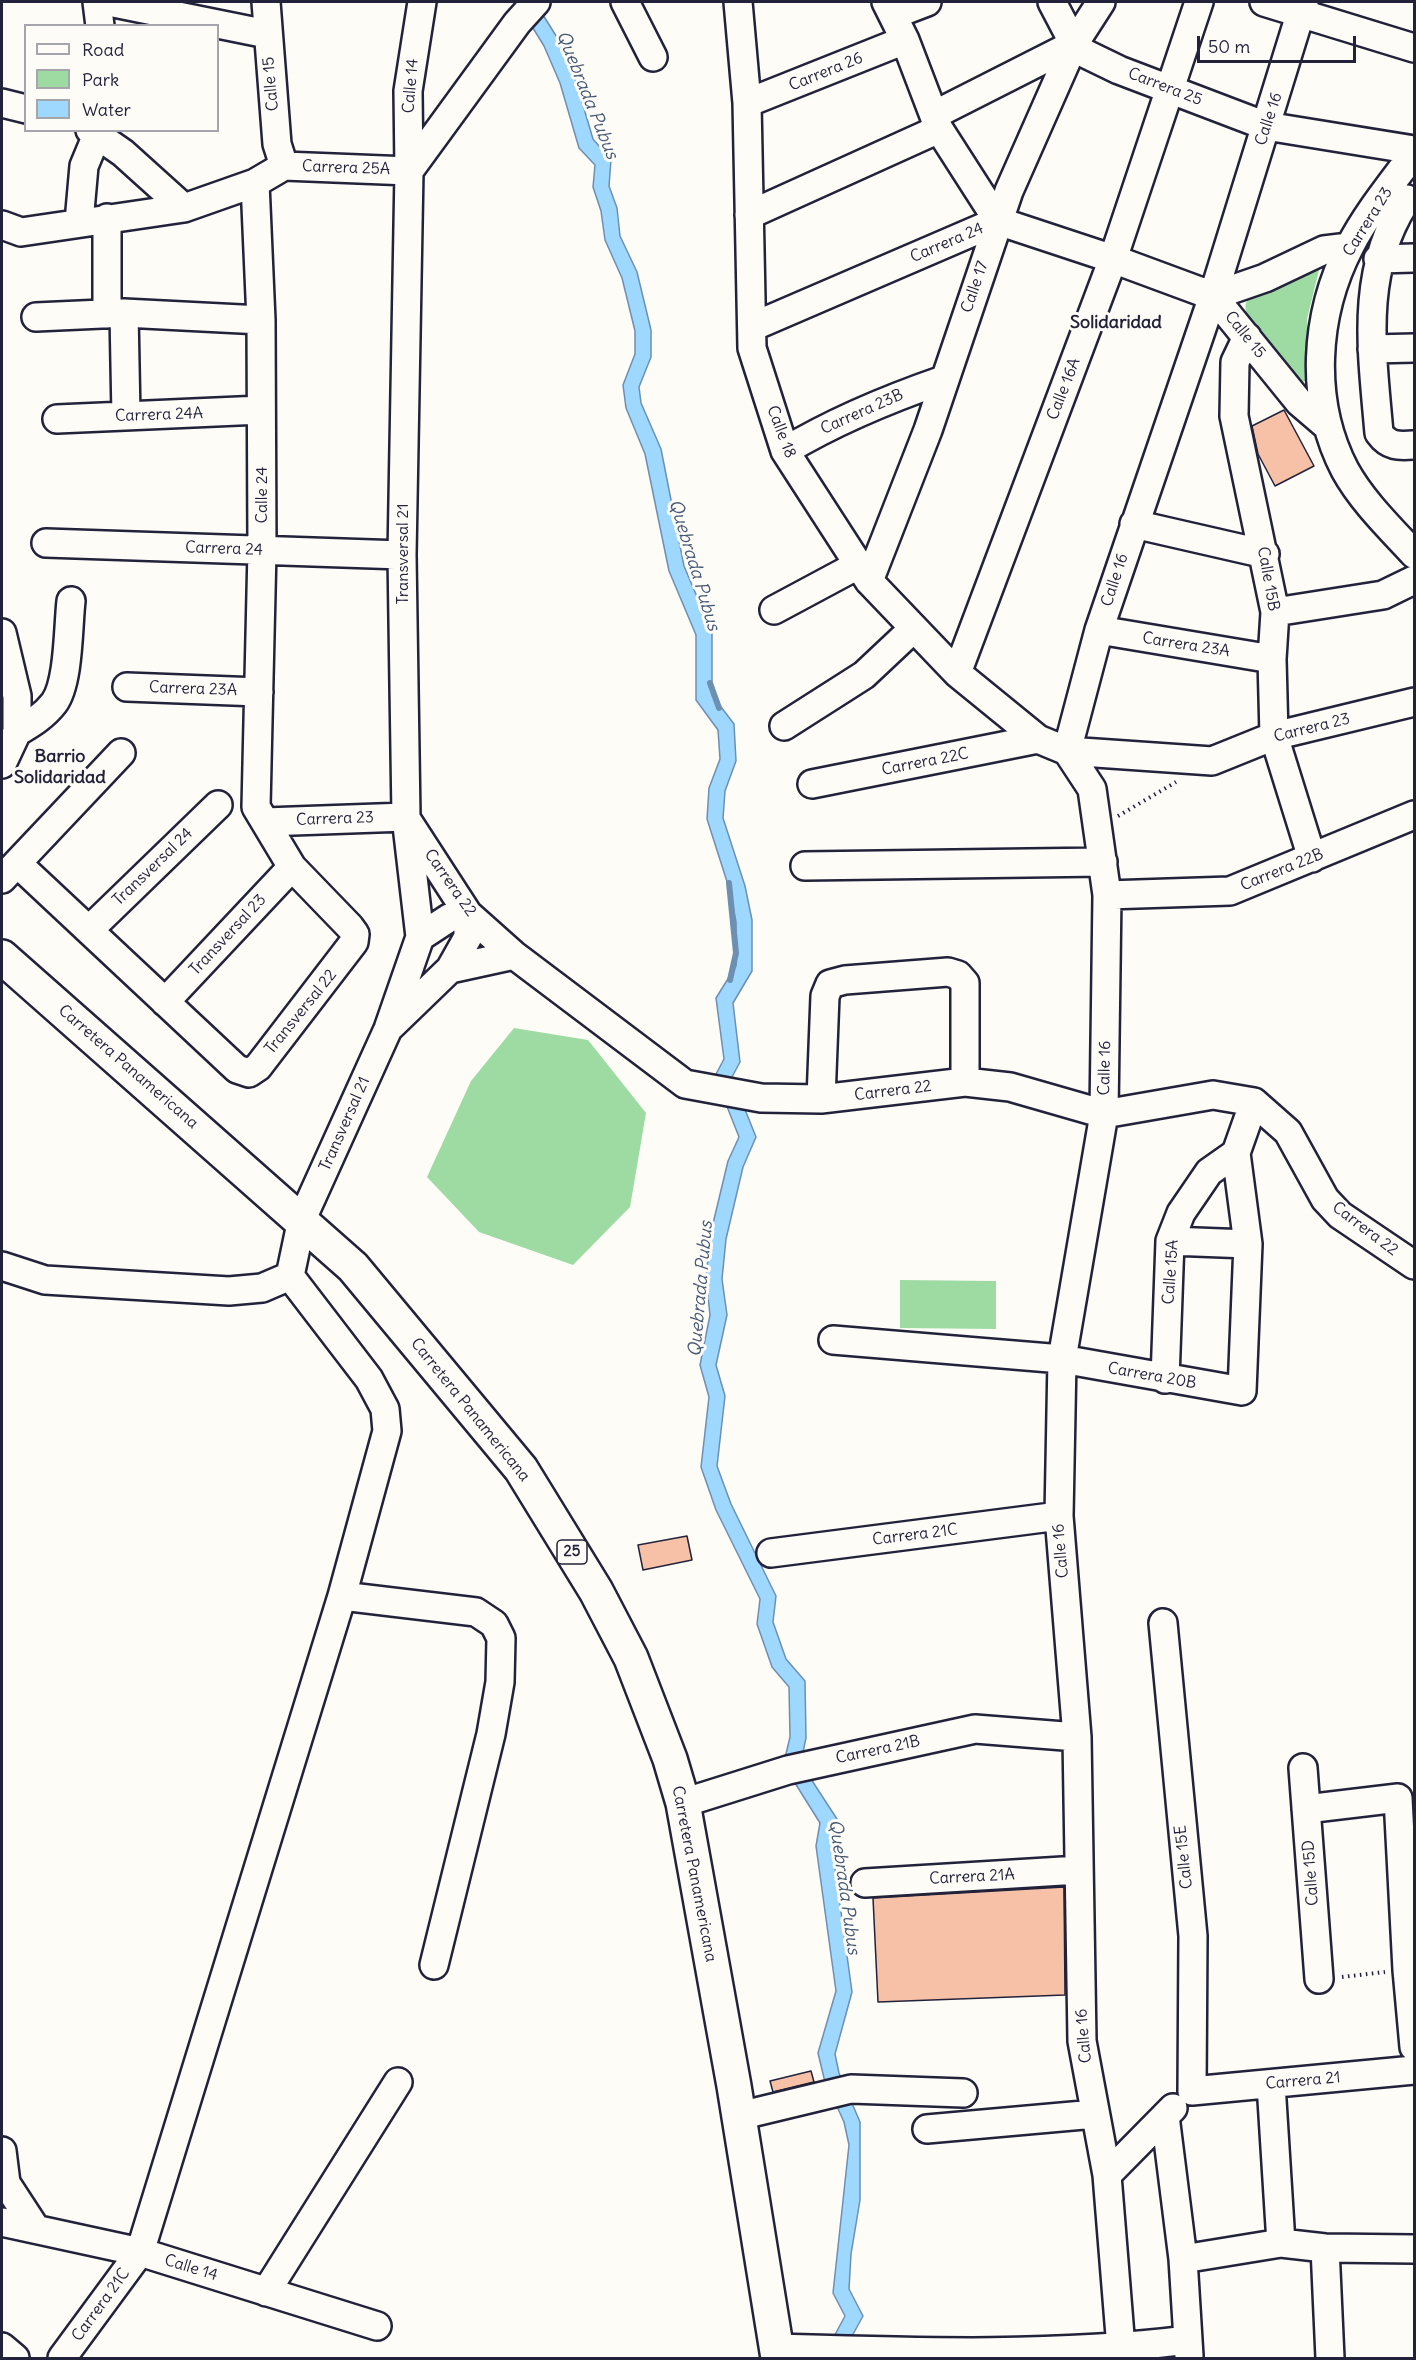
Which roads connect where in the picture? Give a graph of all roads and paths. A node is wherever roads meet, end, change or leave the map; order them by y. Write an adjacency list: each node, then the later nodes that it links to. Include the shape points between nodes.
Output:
1 (97, 2): 16 (street)
2 (109, 2): 13 (street)
3 (266, 2): 17 (street, Calle 15)
4 (422, 2): 31 (street, Calle 14, via 408,91)
5 (536, 2): 31 (street)
6 (626, 2): 21 (street)
7 (740, 2): 23 (street, Calle 18)
8 (927, 2): 15 (street)
9 (1052, 2): 19 (street)
10 (1101, 2): 19 (street, Calle 17)
11 (1199, 2): 22 (street, Calle 16A)
12 (1264, 2): 14 (street)
13 (146, 6): 17 (street)
14 (1304, 7): 20 (street); 27 (street, Calle 16)
15 (890, 8): 18 (street)
16 (100, 24)
17 (267, 34): 30 (street, Calle 15, via 277,144)
18 (905, 40): 23 (street, Carrera 26); 26 (street)
19 (1074, 44): 22 (street, Carrera 25, via 1119,70); 26 (street); 38 (street, Calle 17)
20 (1414, 48)
21 (653, 57)
22 (1169, 89): 27 (street, Carrera 25); 43 (street, Calle 16A)
23 (747, 103): 36 (street, Calle 18)
24 (2, 104): 25 (street)
25 (24, 109)
26 (936, 122): 36 (street); 38 (street)
27 (1266, 126): 29 (street, Carrera 25); 45 (street, Calle 16)
28 (96, 132): 34 (street); 39 (street, via 84,165)
29 (1414, 151): 35 (street, Carrera 23)
30 (284, 166): 31 (street, Carrera 25A); 32 (street, Carrera 25A)
31 (409, 171): 65 (street, Transversal 21)
32 (255, 183): 34 (street, Carrera 25A); 48 (street, Calle 24)
33 (1411, 195): 35 (street); 44 (street, via 1391,223)
34 (184, 208): 37 (street, Carrera 25A)
35 (1370, 212): 41 (street, Carrera 23)
36 (749, 215): 49 (street, Calle 18)
37 (107, 218): 39 (street, Carrera 25A); 46 (street)
38 (998, 221): 43 (street, Carrera 24); 49 (street, Carrera 24); 53 (street, Calle 17)
39 (78, 222): 40 (street, Carrera 25A, via 21,232)
40 (2, 225)
41 (1349, 247): 45 (street, Calle 15, via 1324,250 1265,278); 57 (street, Carrera 23, via 1323,330 1319,373)
42 (1414, 258): 44 (street)
43 (1113, 259): 45 (street, Carrera 24); 75 (street, Calle 16A)
44 (1378, 259): 52 (street, via 1371,314)
45 (1213, 296): 50 (street, Calle 15); 60 (street, Calle 16)
46 (116, 314): 47 (street); 48 (street); 55 (street)
47 (36, 317)
48 (261, 320): 54 (street, Calle 24)
49 (752, 327): 59 (street, Calle 18, via 752,348)
50 (1247, 337): 57 (street, Calle 15, via 1299,402); 63 (street, Calle 15B, via 1235,362 1234,416)
51 (1414, 348): 52 (street)
52 (1372, 349): 58 (street, via 1379,433 1385,441)
53 (943, 380): 59 (street, Carrera 23B, via 824,428); 66 (street, Calle 17, via 928,430)
54 (261, 410): 55 (street, Carrera 24A); 62 (street, Calle 24)
55 (126, 416): 56 (street, Carrera 24A)
56 (57, 419)
57 (1327, 426): 64 (street, Carrera 23, via 1346,471 1382,520)
58 (1405, 445)
59 (785, 451): 66 (street, Calle 18)
60 (1134, 524): 63 (street); 72 (street, Calle 16)
61 (46, 543): 62 (street, Carrera 24)
62 (262, 550): 65 (street, Carrera 24); 77 (street, Calle 24)
63 (1264, 554): 70 (street, Calle 15B)
64 (1414, 554)
65 (402, 555): 91 (street, Transversal 21)
66 (863, 573): 69 (street); 71 (street, Calle 18)
67 (1414, 580): 70 (street, via 1383,594)
68 (71, 601): 80 (street, via 61,688 39,718)
69 (774, 610)
70 (1275, 612): 74 (street, Calle 15B)
71 (914, 628): 75 (street, Calle 18); 79 (street, via 864,675)
72 (1099, 630): 74 (street, Carrera 23A); 83 (street, Calle 16)
73 (2, 633): 80 (street, via 17,696)
74 (1272, 659): 81 (street, Calle 15B)
75 (957, 673): 82 (street, Calle 18)
76 (127, 687): 77 (street, Carrera 23A)
77 (259, 692): 89 (street, Calle 24)
78 (1414, 702): 81 (street, Carrera 23)
79 (784, 726)
80 (17, 732): 86 (street)
81 (1274, 736): 85 (street, Carrera 23); 93 (street, Calle 15B)
82 (1038, 740): 83 (street, Calle 18); 87 (street, Carrera 22C)
83 (1067, 751): 85 (street, Carrera 23); 92 (street, Calle 16, via 1092,789)
84 (121, 753): 97 (street)
85 (1212, 761): 92 (path)
86 (2, 764)
87 (812, 784)
88 (218, 805): 100 (street, Transversal 24)
89 (261, 814): 91 (street, Carrera 23); 96 (street)
90 (1414, 815): 93 (street, Carrera 22B)
91 (406, 817): 99 (street, Carrera 22); 101 (street, Transversal 21)
92 (1099, 828): 94 (street, Calle 16)
93 (1312, 858): 98 (street, Carrera 22B, via 1230,891)
94 (1103, 862): 95 (street); 98 (street, Calle 16)
95 (805, 866)
96 (292, 867): 105 (street, Transversal 23); 105 (street, Transversal 22, via 355,934 354,942 258,1067 249,1074 237,1070)
97 (9, 871): 100 (street)
98 (1107, 896): 110 (street, Calle 16)
99 (468, 914): 101 (street, via 449,918); 102 (street, Carrera 22); 104 (street, Transversal 21, via 468,938)
100 (89, 930): 105 (street)
101 (420, 937): 106 (street, Transversal 21)
102 (514, 955): 104 (street); 108 (street, Carrera 22, via 685,1084 761,1098)
103 (2, 957): 112 (highway, Carretera Panamericana / 25)
104 (450, 969): 106 (street, Transversal 21)
105 (165, 1002)
106 (388, 1029): 112 (street, Transversal 21)
107 (965, 1082): 108 (street, Carrera 22); 108 (street, via 965,983 958,975 948,972 845,980 830,984 825,996); 110 (street, Carrera 22, via 1010,1087)
108 (821, 1099)
109 (1254, 1102): 110 (street, Carrera 22, via 1213,1095); 111 (street); 115 (street, Carrera 22, via 1287,1132 1325,1199 1340,1215)
110 (1104, 1114): 119 (street, Calle 16)
111 (1236, 1153): 113 (street, Calle 15A, via 1209,1172 1181,1213); 114 (street)
112 (302, 1219): 117 (street, Transversal 21); 127 (highway, Carretera Panamericana / 25, via 353,1267 521,1469 596,1591 631,1658)
113 (1170, 1241): 114 (street); 120 (street, Calle 15A)
114 (1248, 1244): 120 (street, Carrera 20B, via 1242,1391)
115 (1414, 1265)
116 (2, 1266): 117 (street, via 45,1280 229,1291 262,1288)
117 (290, 1276): 123 (street, Carrera 21C, via 369,1379 385,1409 387,1431)
118 (833, 1340): 119 (street, Carrera 20B)
119 (1062, 1359): 120 (street, Carrera 20B); 121 (street, Calle 16)
120 (1166, 1379)
121 (1059, 1516): 122 (street, Carrera 21C); 125 (street, Calle 16)
122 (771, 1553)
123 (342, 1596): 131 (street, via 476,1612 494,1624 501,1638 500,1682 492,1734); 151 (street, Carrera 21C)
124 (1163, 1623): 138 (street, Calle 15E, via 1192,1936)
125 (1077, 1737): 127 (street, Carrera 21B, via 975,1729 788,1770); 129 (street, Calle 16)
126 (1303, 1768): 128 (street, Calle 15D)
127 (683, 1803): 141 (highway, Carretera Panamericana / 25)
128 (1306, 1809): 132 (street, via 1398,1798); 133 (street, Calle 15D)
129 (1079, 1870): 130 (street, Carrera 21A); 140 (street, Calle 16, via 1082,2041)
130 (865, 1883)
131 (434, 1965)
132 (1407, 1970): 133 (path); 134 (street)
133 (1319, 1979)
134 (1414, 2047)
135 (1414, 2070): 137 (street, Carrera 21)
136 (398, 2082): 153 (street)
137 (1271, 2084): 138 (street, Carrera 21); 148 (street)
138 (1192, 2091): 142 (street)
139 (963, 2093): 141 (street, via 838,2092)
140 (1095, 2114): 143 (street); 145 (street, Calle 16)
141 (739, 2116): 158 (highway, Carretera Panamericana / 25)
142 (1165, 2116): 145 (street); 152 (street)
143 (927, 2129)
144 (2, 2151): 147 (street, via 6,2183)
145 (1107, 2175): 156 (street, Calle 16)
146 (2, 2222): 147 (street, Calle 14)
147 (36, 2229): 151 (street, Calle 14)
148 (1281, 2243): 149 (street); 152 (street)
149 (1325, 2248): 150 (street); 161 (street)
150 (1414, 2248)
151 (140, 2252): 153 (street, Calle 14); 160 (street, Carrera 21C)
152 (1183, 2259): 157 (street)
153 (266, 2292): 154 (street, Calle 14)
154 (377, 2326)
155 (2, 2347): 159 (street)
156 (1121, 2348): 157 (street); 158 (street, via 1051,2352 820,2349)
157 (1189, 2349)
158 (777, 2353)
159 (15, 2358)
160 (62, 2358)
161 (1330, 2358)

